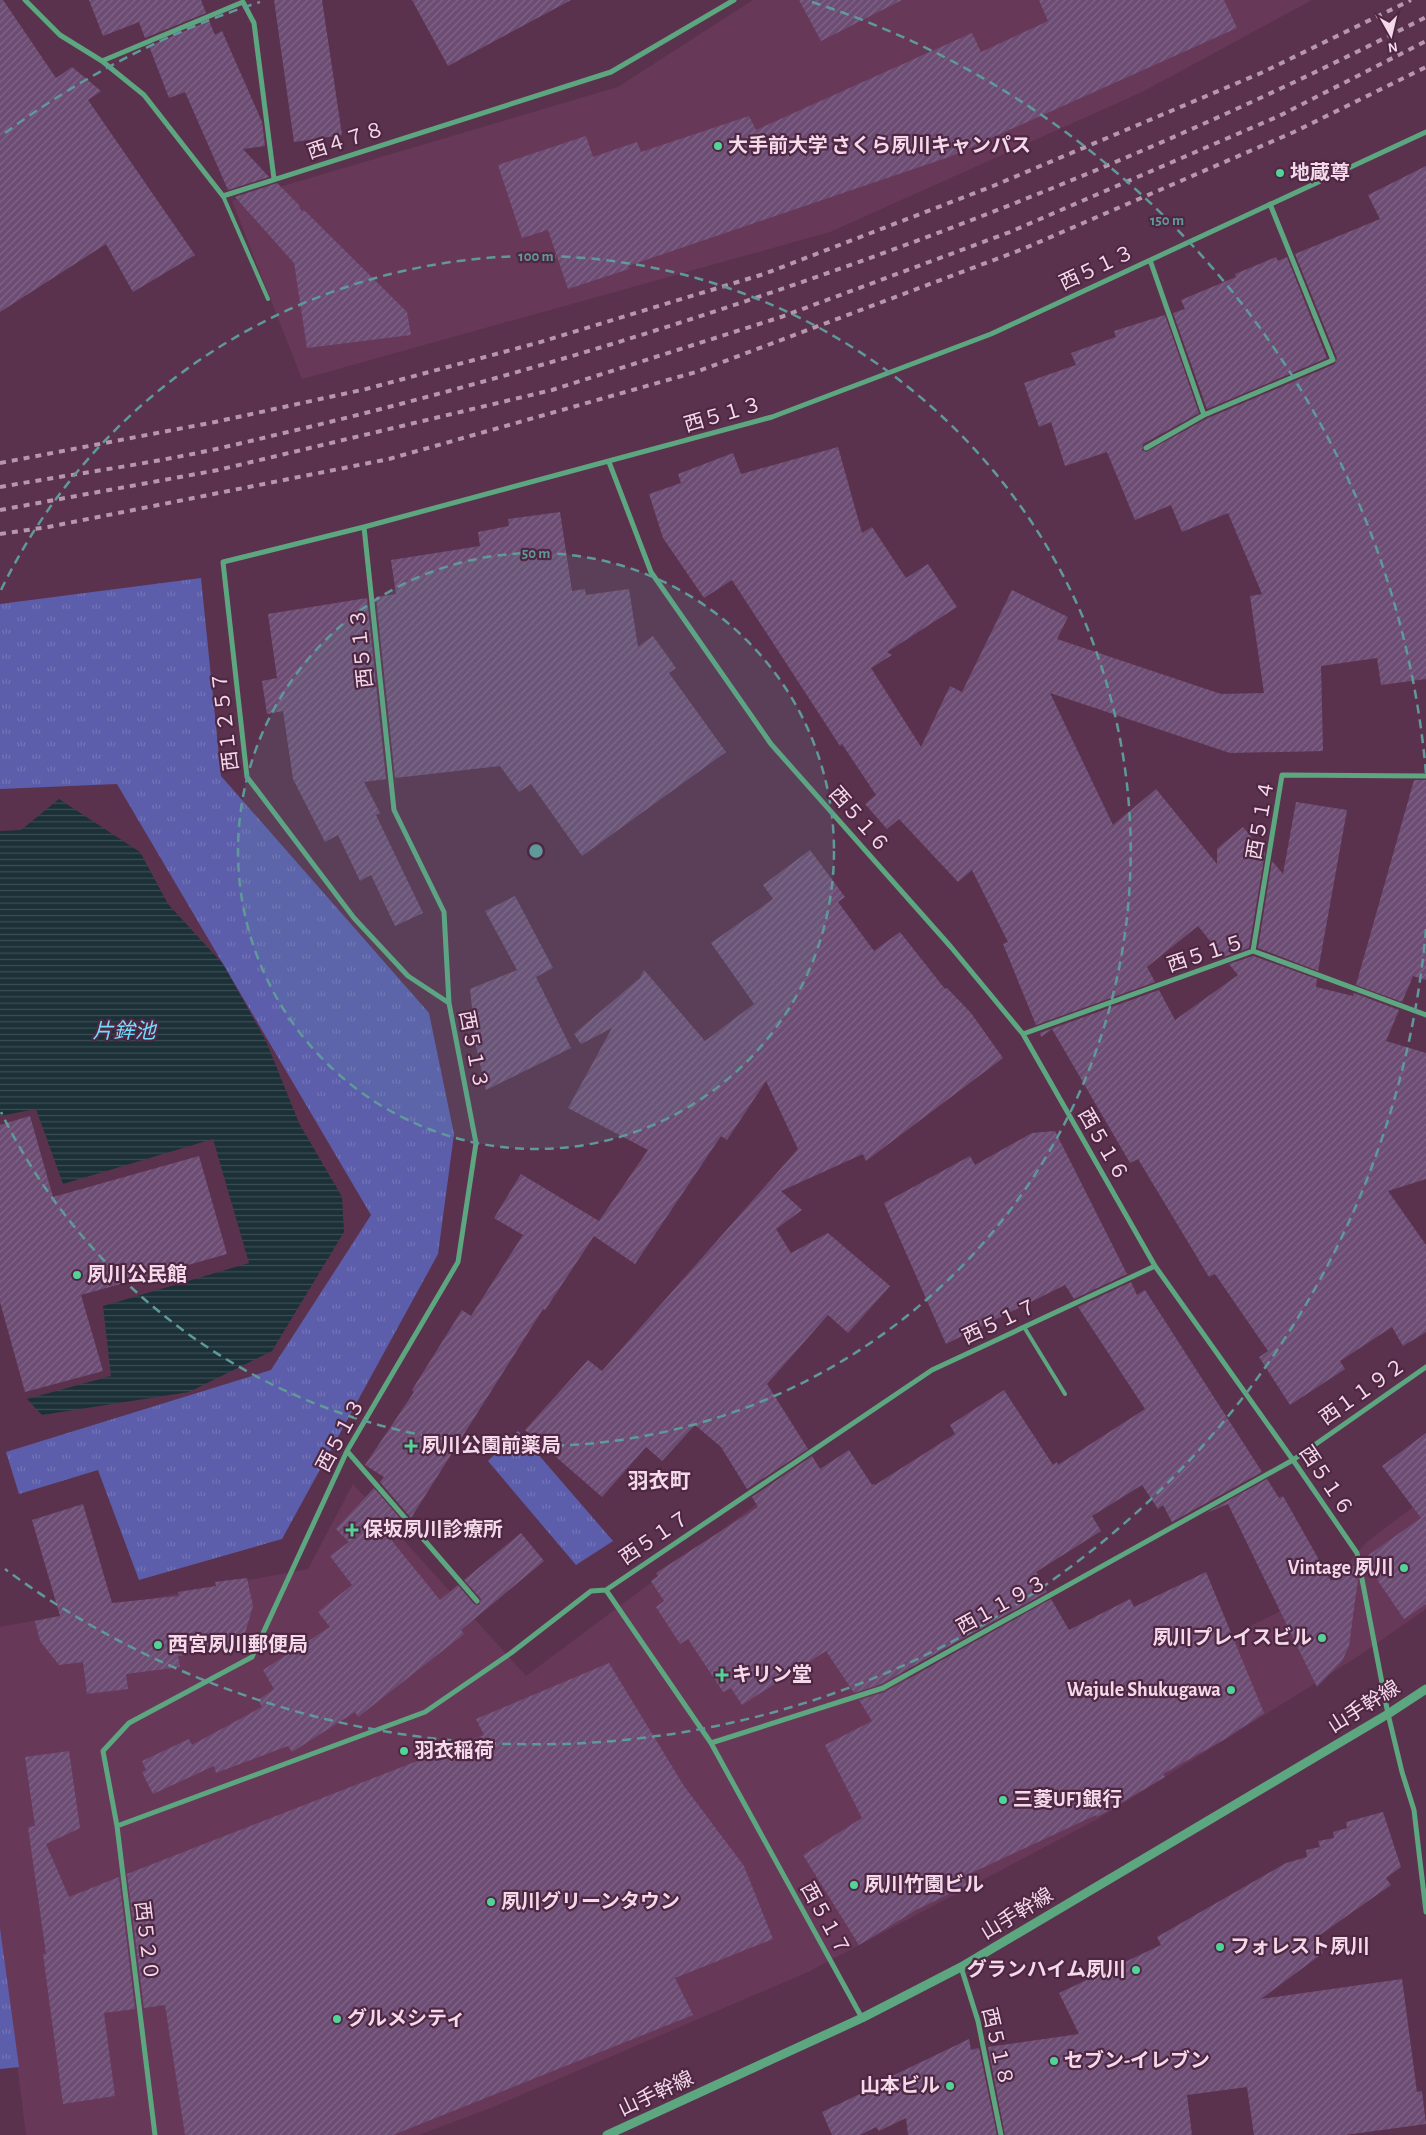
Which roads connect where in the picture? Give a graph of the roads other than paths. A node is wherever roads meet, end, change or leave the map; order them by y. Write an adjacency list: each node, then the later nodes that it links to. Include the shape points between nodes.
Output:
1 (25, 0): 3 (street, via 60,35)
2 (734, 0): 5 (street, 西４７８, via 611,72)
3 (102, 61): 5 (street, via 243,2 254,23); 6 (street, via 144,95)
4 (1426, 132): 7 (street, 西５１３)
5 (274, 180): 6 (street, 西４７８)
6 (223, 196): 9 (lane)
7 (1270, 204): 8 (street, 西５１３); 10 (street, via 1333,360)
8 (1150, 260): 10 (street); 12 (street, 西５１３, via 991,334 772,417)
9 (268, 299)
10 (1204, 415): 11 (street)
11 (1146, 448)
12 (609, 462): 13 (street, 西５１３); 18 (street, 西５１６, via 651,572 771,744 951,947)
13 (364, 528): 16 (street, 西５１３, via 394,810 444,912); 16 (street, 西１２５７, via 223,562 246,777 354,918 408,976)
14 (1426, 776): 15 (street, 西５１４, via 1282,775)
15 (1253, 951): 17 (street, 西５１５); 18 (street, 西５１５)
16 (449, 1003): 23 (street, 西５１３, via 476,1142 458,1262)
17 (1426, 1015)
18 (1023, 1034): 19 (street, 西５１６)
19 (1155, 1266): 20 (street, 西５１７); 24 (street, 西５１６)
20 (1024, 1327): 22 (lane); 25 (street, 西５１７, via 932,1370)
21 (1426, 1367): 24 (street, 西１１９２)
22 (1065, 1394)
23 (347, 1450): 26 (street); 30 (street, 西５１３, via 252,1657 129,1723)
24 (1293, 1460): 28 (street, 西５１６, via 1357,1553); 29 (street, 西１１９３, via 883,1688)
25 (606, 1590): 29 (street, 西５１７); 31 (street, via 591,1591 511,1653 425,1712)
26 (477, 1601)
27 (1426, 1689): 28 (street, 山手幹線)
28 (1388, 1714): 32 (street, 西５１６, via 1414,1810); 33 (street, 山手幹線)
29 (711, 1743): 34 (street, 西５１７)
30 (103, 1751): 31 (street, 西５２０)
31 (117, 1826): 36 (street, 西５２０)
32 (1426, 1912)
33 (961, 1967): 34 (street, 山手幹線); 37 (street, 西５１８, via 978,2021)
34 (862, 2018): 35 (street, 山手幹線)
35 (613, 2134)
36 (155, 2135)
37 (1001, 2135)

